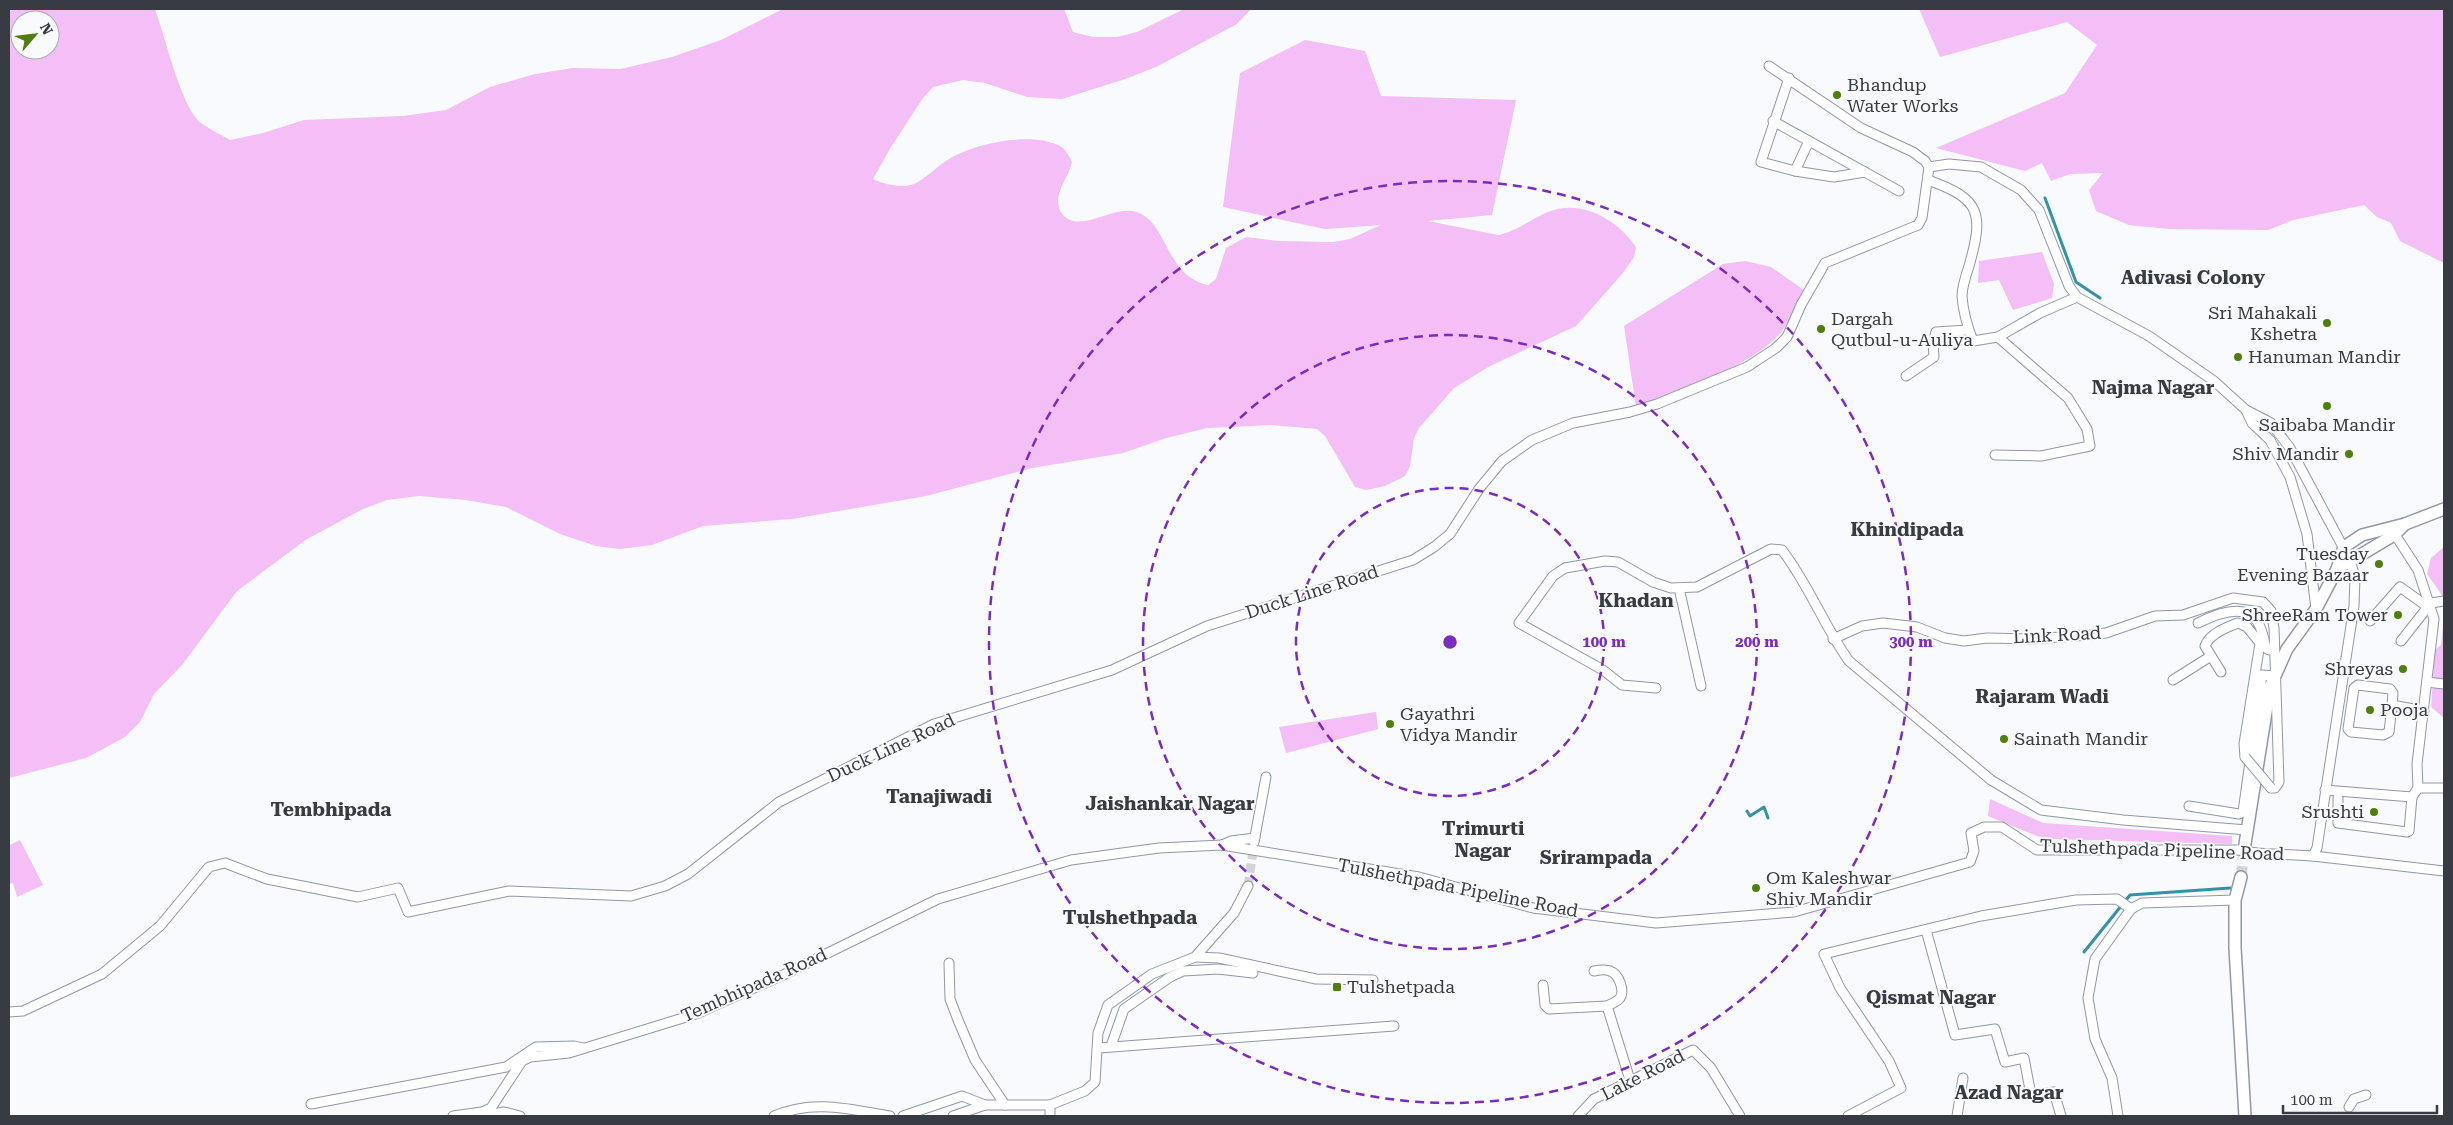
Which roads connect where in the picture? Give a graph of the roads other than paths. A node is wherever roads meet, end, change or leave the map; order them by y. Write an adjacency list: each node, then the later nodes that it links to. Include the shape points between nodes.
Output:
1 (1769, 66): 2 (street)
2 (1789, 78): 3 (street); 5 (street, via 1861,128 1913,152)
3 (1773, 122): 4 (street); 6 (street, via 1762,162)
4 (1809, 141): 6 (street); 7 (street)
5 (1929, 167): 8 (street, Duck Line Road); 10 (street, via 1949,164 1981,167 2022,190 2039,210 2069,286)
6 (1796, 171): 7 (street, via 1834,177)
7 (1865, 172): 9 (street)
8 (1928, 180): 11 (street, via 1965,196 1978,224 1962,295); 67 (street, Duck Line Road, via 1918,225 1825,263 1787,337 1776,348 1747,367 1657,404 1573,423 1532,440 1502,461 1450,534 1413,560 1207,626 1112,670 934,724 779,802 688,874 665,886 631,896 509,891 408,912 398,888 352,897 267,879 225,863 210,867 160,926 102,974 23,1011)
9 (1899, 190)
10 (2077, 297): 12 (street); 14 (street, via 2149,336 2213,380)
11 (1968, 330): 12 (street, via 1973,341); 13 (street, via 1936,332 1934,357)
12 (1998, 337): 15 (street, via 2068,398 2087,429 2090,446 2041,456)
13 (1906, 376)
14 (2246, 410): 18 (street, via 2271,423 2290,448); 24 (street, via 2252,423 2270,440 2290,477 2307,534)
15 (1995, 455)
16 (2444, 509): 17 (street)
17 (2392, 530): 18 (street, via 2362,535); 19 (street); 23 (street, via 2418,570)
18 (2344, 547): 19 (street); 20 (street)
19 (2350, 560): 20 (street); 43 (street, via 2355,577 2354,606)
20 (2336, 569): 24 (street)
21 (1679, 588): 27 (street, via 1697,587 1771,549 1782,550 1795,567); 36 (street); 37 (street, via 1653,582 1618,562 1604,561 1566,568 1553,576 1519,623 1604,670 1622,685)
22 (2444, 602): 23 (street)
23 (2429, 605): 25 (street, via 2400,587); 28 (street); 34 (street, via 2434,619)
24 (2316, 609): 32 (street, via 2287,649)
25 (2370, 621)
26 (2198, 623): 29 (street, via 2218,612 2250,614 2257,620 2266,648)
27 (1833, 639): 29 (street, Link Road, via 1862,626 1883,623 1917,627 1945,638 1964,641 2089,635 2106,633 2155,616 2183,615 2234,598 2263,602 2271,611); 48 (street, via 1849,661 1871,682 1991,780 2041,810)
28 (2401, 641)
29 (2274, 650): 32 (street, Link Road)
30 (2211, 656): 31 (street); 32 (street, Link Road, bridge, via 2205,646 2207,642 2225,628 2238,623 2247,627 2260,643 2244,744 2245,757 2271,788 2279,782); 33 (street)
31 (2221, 672)
32 (2275, 676): 47 (street, via 2262,675 2243,810 2239,814); 49 (street, via 2268,697)
33 (2173, 680)
34 (2427, 682): 35 (street); 39 (street)
35 (2444, 684)
36 (1701, 686)
37 (1656, 688)
38 (2392, 705): 38 (street, via 2390,689 2356,686 2348,729 2383,735 2388,732); 39 (street)
39 (2424, 711): 41 (street, via 2417,764)
40 (1266, 777): 50 (street, via 1254,840 1231,840)
41 (2418, 788): 42 (street); 44 (street)
42 (2444, 788)
43 (2325, 790): 44 (street); 52 (street, via 2317,848)
44 (2412, 797): 45 (street, via 2407,832 2338,823)
45 (2338, 798)
46 (2189, 806): 47 (street)
47 (2230, 812): 48 (street)
48 (2228, 829): 49 (street)
49 (2247, 830): 51 (street)
50 (1222, 845): 51 (street, Tulshethpada Pipeline Road, via 1419,877 1533,908 1656,923 1794,912 1970,862 1974,851 1972,833 1984,827 2002,827 2037,850); 53 (street, Tulshethpada Pipeline Road, via 1159,848)
51 (2242, 847): 52 (street, Tulshethpada Pipeline Road, bridge, via 2256,853)
52 (2313, 856): 54 (street, Tulshethpada Pipeline Road)
53 (1071, 860): 70 (street, Tembhipada Road, via 938,899 696,1014)
54 (2444, 871)
55 (2241, 877): 57 (street)
56 (1248, 886): 60 (street, via 1234,913)
57 (2236, 900): 58 (street, via 2142,903); 94 (street, via 2235,948)
58 (2129, 907): 59 (street, via 2117,899 2076,900 1981,916); 93 (street, via 2095,959 2088,998 2095,1039 2112,1078)
59 (1926, 930): 90 (street, via 1824,954 1840,988 1889,1061 1902,1088); 92 (street, via 1955,1035 1995,1029 2005,1062 2024,1058 2030,1096 2054,1092)
60 (1195, 957): 64 (street, via 1219,958 1316,979); 71 (street, via 1152,974 1108,1005 1098,1033)
61 (949, 963): 77 (street, via 950,999 958,1020 975,1060)
62 (1594, 971): 66 (street, via 1614,973 1622,988 1618,1001)
63 (1253, 974): 69 (street, via 1243,970 1218,969 1183,971 1170,976 1124,1009)
64 (1373, 980)
65 (1544, 985): 66 (street, via 1545,1005 1549,1009)
66 (1607, 1006): 73 (street)
67 (9, 1012)
68 (1394, 1026): 69 (street)
69 (1111, 1046): 71 (street)
70 (585, 1048): 75 (street, via 536,1047 506,1067); 80 (street, Tembhipada Road, via 522,1060 491,1108)
71 (1099, 1048): 78 (street, via 1094,1082 1084,1091)
72 (1963, 1078): 91 (street)
73 (1630, 1080): 88 (street, Lake Road, via 1594,1099); 89 (street, Lake Road, via 1693,1050 1711,1068)
74 (2366, 1096): 79 (street, via 2354,1099)
75 (311, 1104)
76 (985, 1104): 77 (street); 85 (street, via 962,1096); 86 (street)
77 (1005, 1105): 78 (street)
78 (1050, 1105): 87 (street)
79 (2349, 1107)
80 (453, 1116)
81 (480, 1116): 82 (street, via 504,1112)
82 (520, 1116)
83 (774, 1116): 84 (street, via 788,1110 824,1105)
84 (890, 1116)
85 (903, 1116)
86 (952, 1116)
87 (1050, 1116)
88 (1578, 1116)
89 (1740, 1116)
90 (1848, 1116)
91 (1957, 1116)
92 (2061, 1116)
93 (2118, 1116)
94 (2246, 1116)

